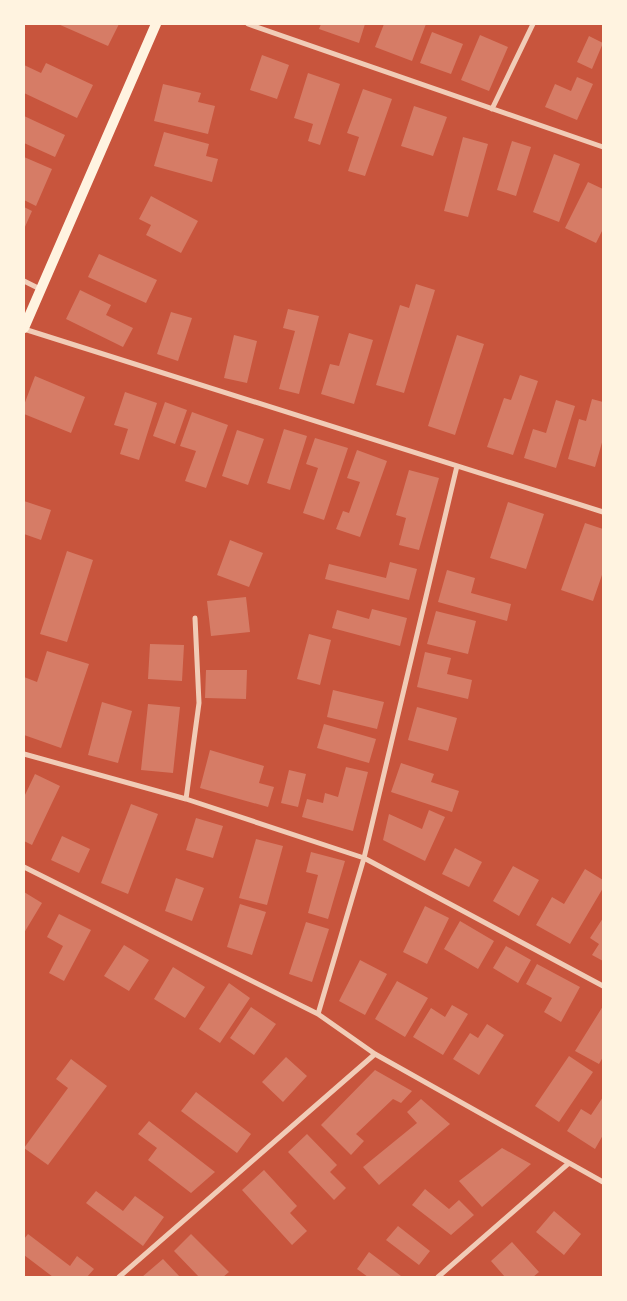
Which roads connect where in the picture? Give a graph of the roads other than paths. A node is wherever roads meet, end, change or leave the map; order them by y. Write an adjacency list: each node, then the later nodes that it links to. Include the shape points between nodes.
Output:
1 (156, 24): 7 (main road)
2 (248, 24): 4 (street)
3 (533, 24): 4 (street)
4 (492, 109): 5 (street)
5 (603, 147)
6 (24, 281): 7 (street)
7 (40, 289): 8 (main road)
8 (24, 328): 9 (street)
9 (458, 466): 10 (street); 14 (street)
10 (603, 512)
11 (196, 618): 13 (street, via 199,703)
12 (24, 754): 13 (street)
13 (186, 799): 14 (street)
14 (364, 858): 16 (street); 17 (street)
15 (24, 867): 17 (street)
16 (603, 986)
17 (318, 1014): 18 (street)
18 (375, 1054): 19 (street); 21 (street)
19 (569, 1163): 20 (street); 22 (street)
20 (603, 1182)
21 (119, 1277)
22 (438, 1277)

